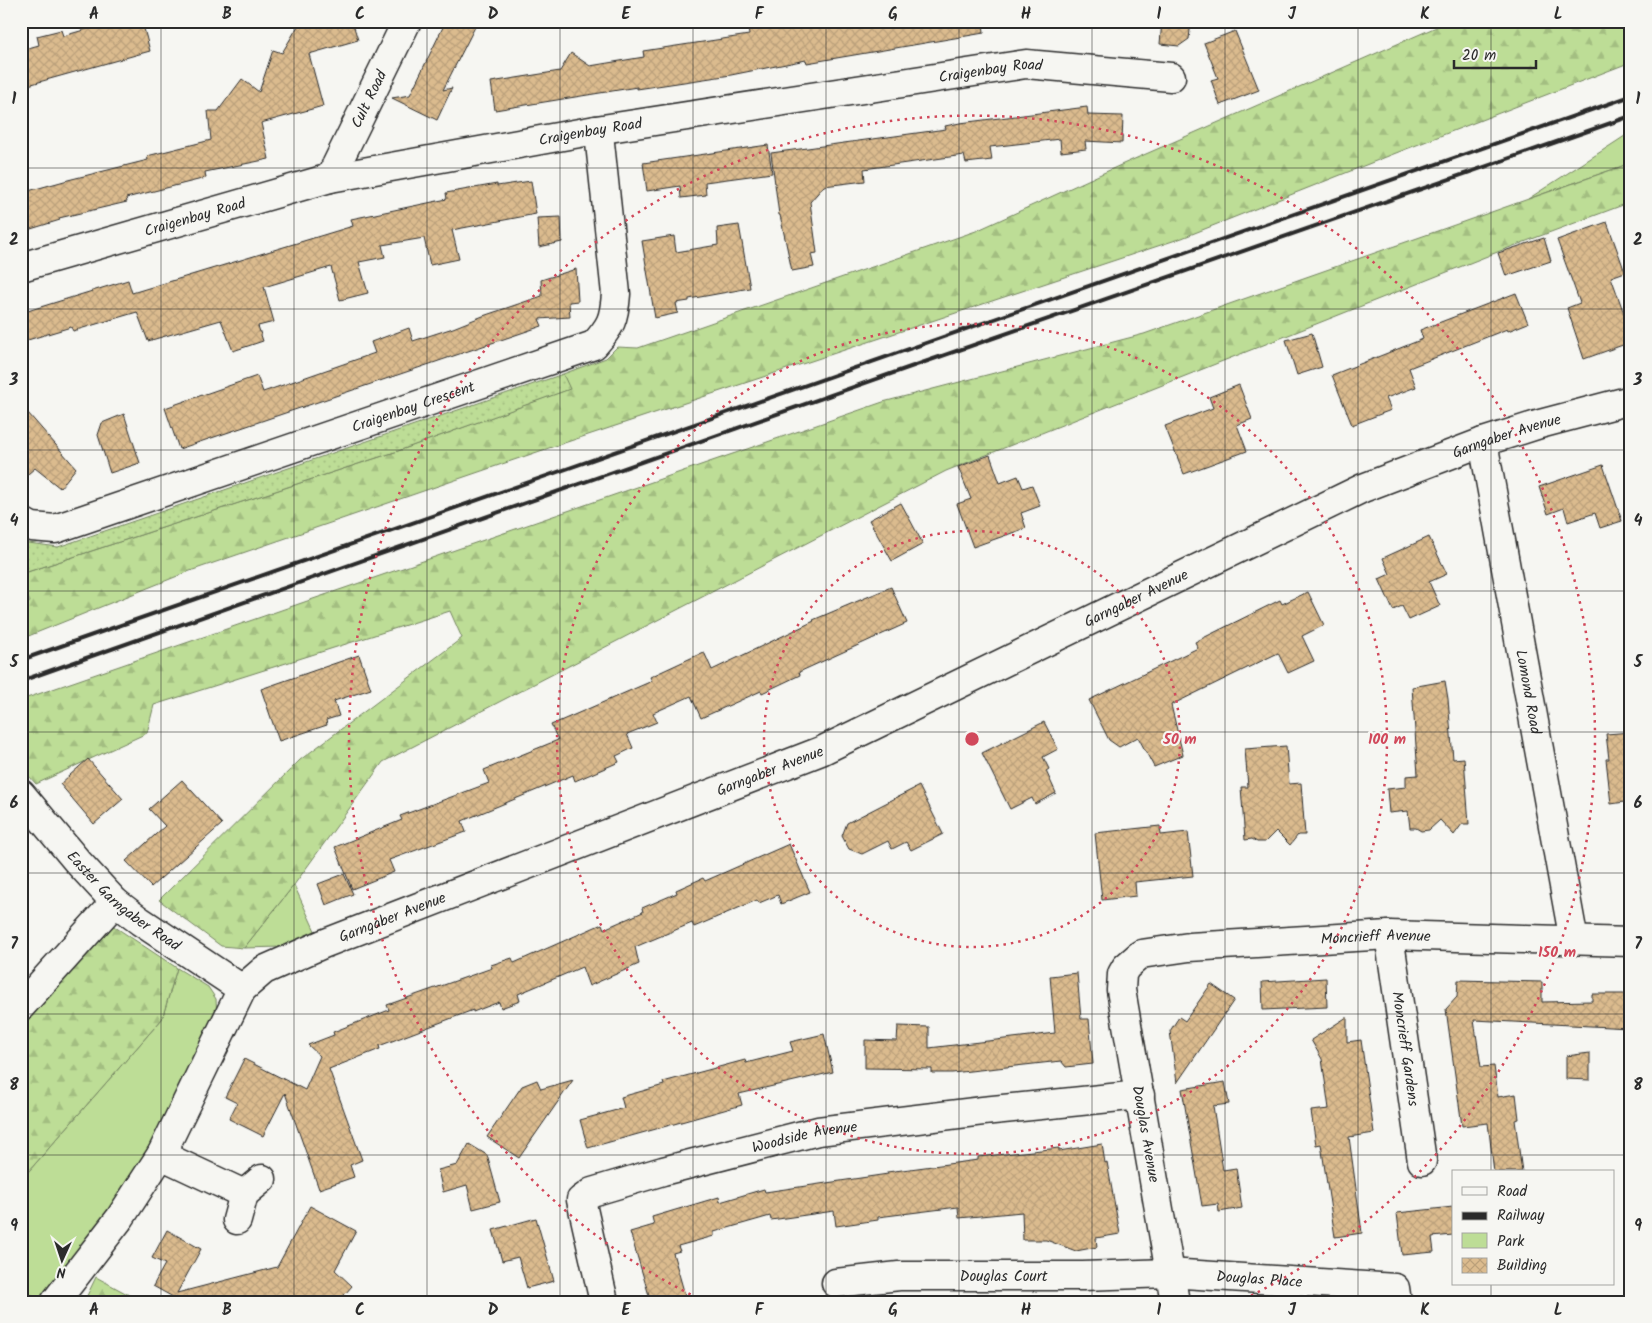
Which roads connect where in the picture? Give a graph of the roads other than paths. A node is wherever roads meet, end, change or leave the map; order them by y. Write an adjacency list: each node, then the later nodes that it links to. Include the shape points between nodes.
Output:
1 (407, 21): 4 (street, Cult Road)
2 (1171, 77): 3 (street, Craigenbay Road, via 1026,64)
3 (596, 130): 4 (street, Craigenbay Road); 8 (street, Craigenbay Crescent, via 616,294 608,329 594,345 56,529 32,527)
4 (330, 178): 5 (street, Craigenbay Road)
5 (21, 267)
6 (1631, 400): 7 (street, Garngaber Avenue)
7 (1483, 442): 12 (street, Lomond Road); 15 (street, Garngaber Avenue, via 1363,488 821,751 323,944 264,970)
8 (21, 521)
9 (21, 794): 10 (street, Easter Garngaber Road)
10 (116, 902): 15 (street, Easter Garngaber Road); 16 (street)
11 (1389, 935): 12 (street, Moncrieff Avenue); 14 (street, Moncrieff Avenue, via 1189,947 1141,954); 19 (street, Moncrieff Gardens)
12 (1574, 940): 13 (street, Moncrieff Avenue)
13 (1631, 942)
14 (1126, 967): 17 (street, Douglas Avenue, via 1121,990)
15 (242, 989): 18 (street, Garngaber Avenue)
16 (21, 1006)
17 (1140, 1095): 21 (street, Douglas Avenue); 24 (street, Woodside Avenue, via 818,1131 592,1192 581,1200)
18 (162, 1155): 20 (street, via 253,1186); 23 (street, Garngaber Avenue, via 120,1218)
19 (1422, 1161)
20 (237, 1220)
21 (1170, 1273): 22 (street, Douglas Court, via 899,1276); 25 (street, Douglas Avenue); 26 (street, Douglas Place, via 1395,1288)
22 (836, 1283)
23 (55, 1302)
24 (604, 1302)
25 (1175, 1302)
26 (1397, 1302)

